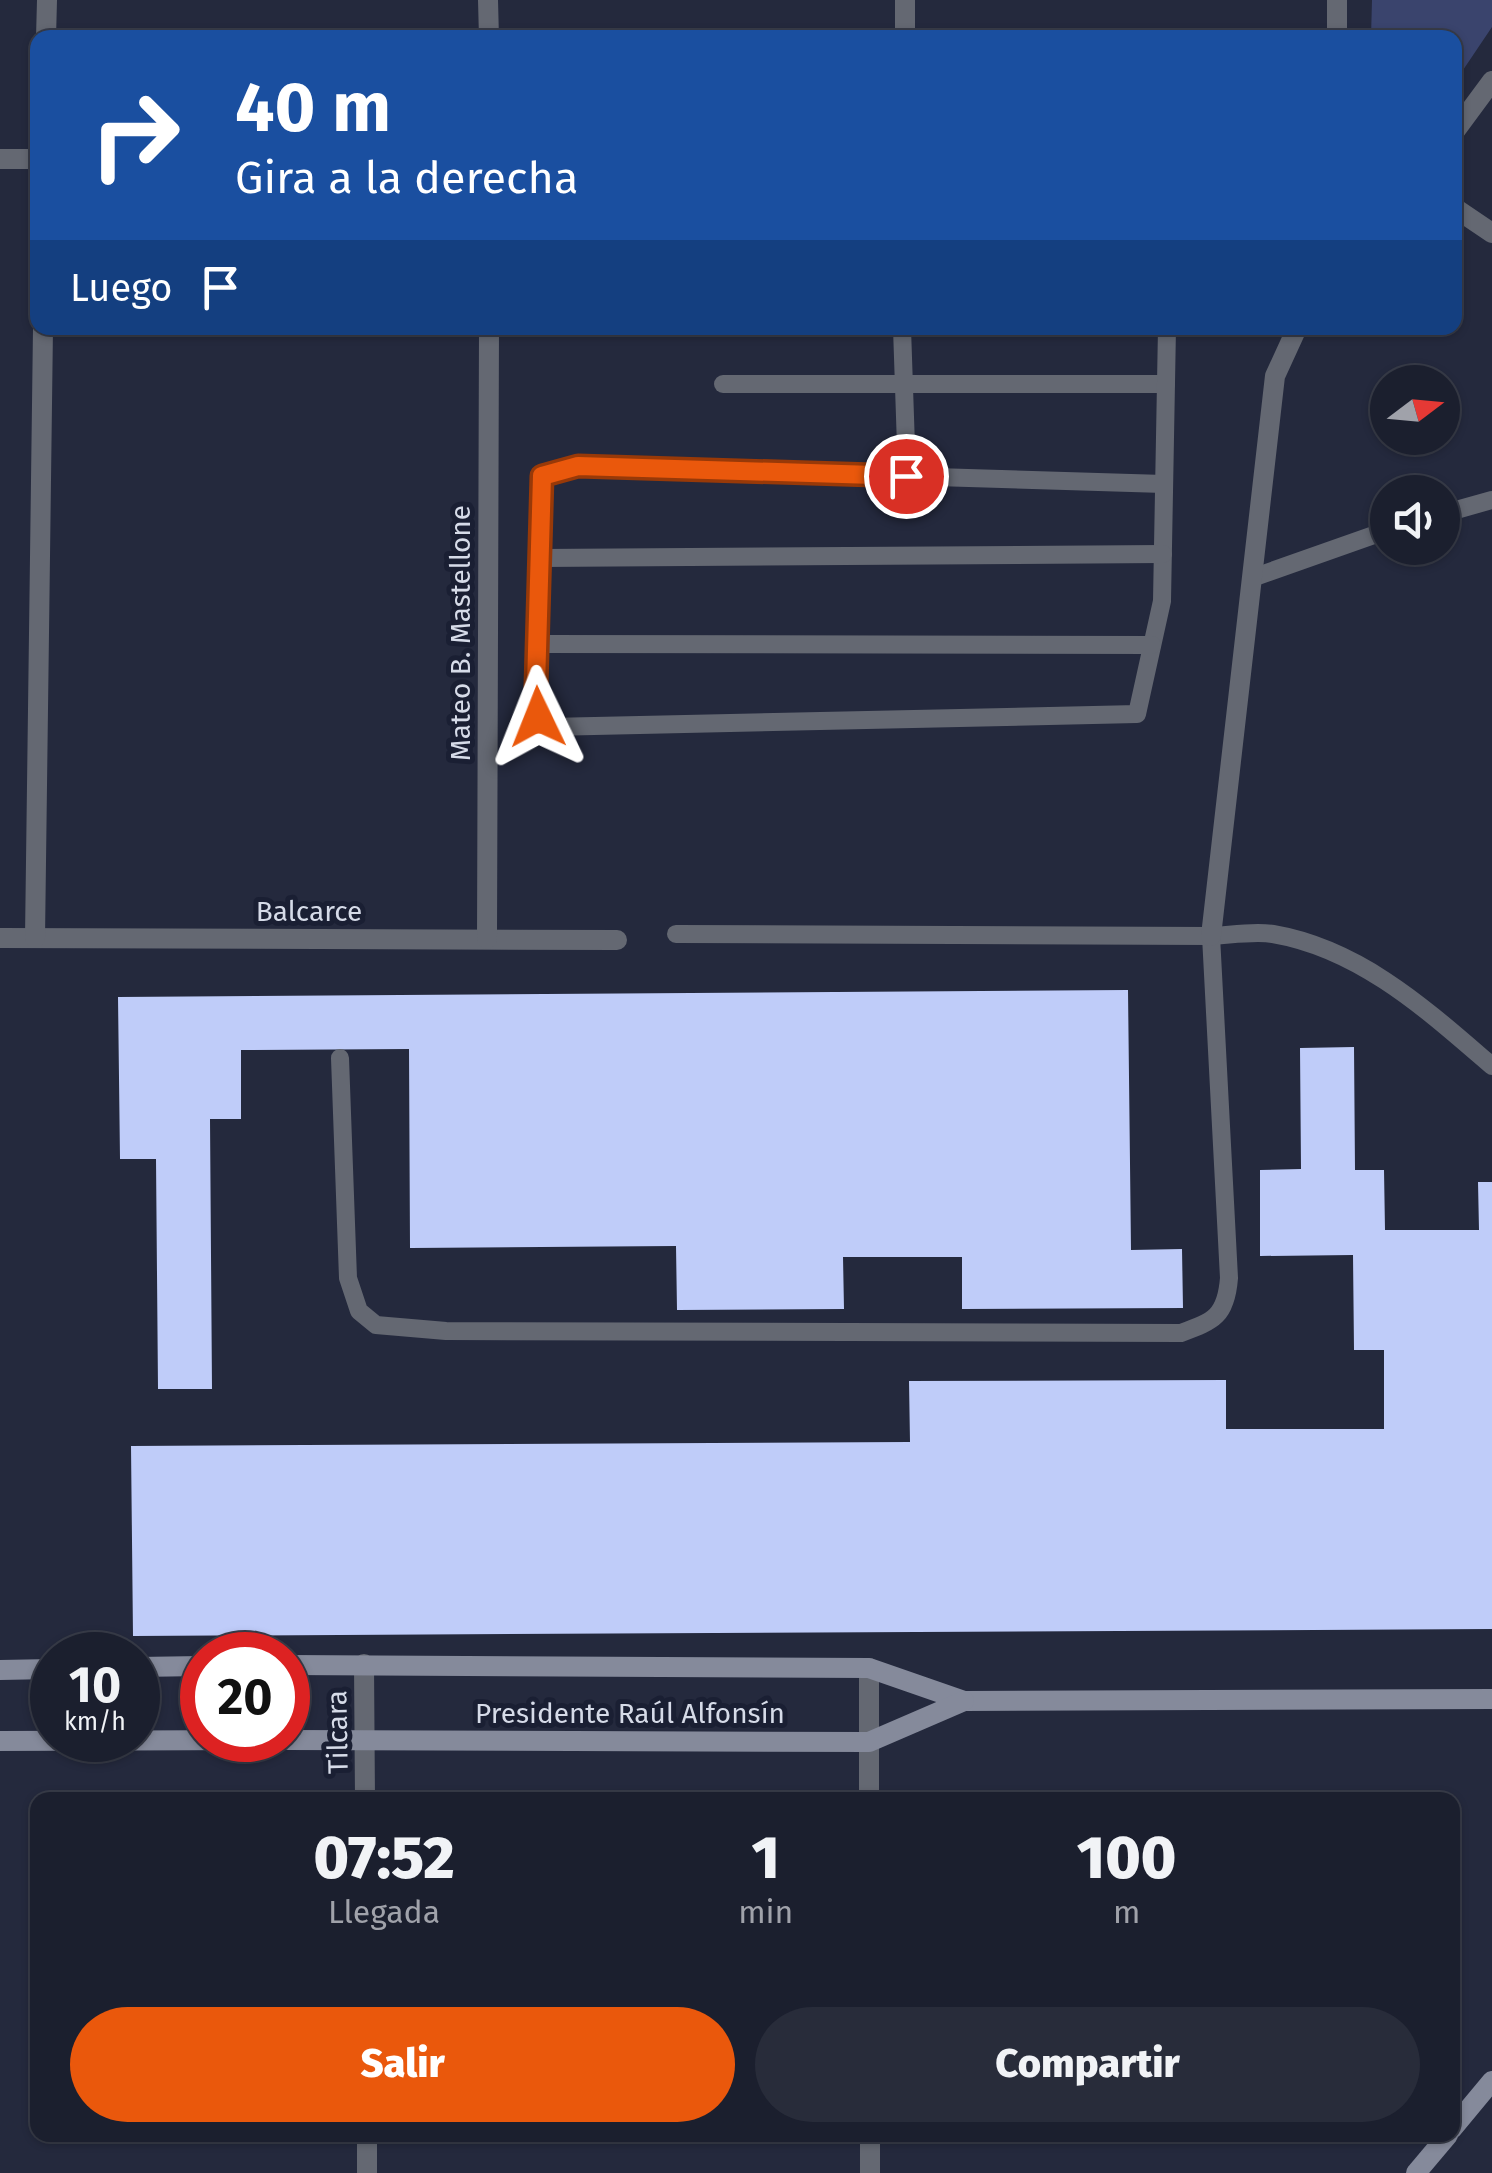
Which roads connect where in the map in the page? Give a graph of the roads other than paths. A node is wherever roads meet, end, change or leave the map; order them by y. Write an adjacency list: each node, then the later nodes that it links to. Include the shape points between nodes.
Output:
1 (47, 0): 5 (street)
2 (488, 0): 6 (street)
3 (905, 0): 7 (street)
4 (1337, 0): 8 (street)
5 (46, 30)
6 (488, 30)
7 (905, 30)
8 (1337, 30)
9 (1492, 81): 10 (street)
10 (1462, 122)
11 (0, 159): 12 (street)
12 (30, 159)
13 (1462, 213): 14 (street)
14 (1492, 233)
15 (43, 335): 36 (street)
16 (489, 335): 37 (street, Mateo B. Mastellone)
17 (902, 335): 21 (lane)
18 (1167, 335): 22 (lane)
19 (1294, 335): 30 (street, via 1275,376)
20 (723, 384): 21 (lane)
21 (904, 384): 22 (lane); 23 (lane)
22 (1166, 384): 24 (lane)
23 (906, 476): 24 (lane); 29 (lane, via 578,466 542,476)
24 (1164, 484): 28 (lane)
25 (1492, 500): 26 (lane)
26 (1460, 509)
27 (1370, 536): 30 (lane)
28 (1163, 554): 29 (lane); 32 (lane)
29 (540, 558): 31 (lane)
30 (1252, 578): 34 (street)
31 (537, 644): 32 (lane); 32 (lane, via 538,717 549,726 1137,714)
32 (1152, 645)
33 (676, 934): 34 (lane)
34 (1211, 936): 39 (lane, via 1228,1290 1211,1322 1181,1332 446,1332 376,1325 359,1311 348,1278); 40 (lane, via 1269,934 1350,962 1406,992)
35 (0, 938): 36 (street, Balcarce)
36 (35, 938): 37 (street, Balcarce)
37 (487, 940): 38 (street, Balcarce)
38 (617, 940)
39 (340, 1058)
40 (1492, 1066)
41 (364, 1664): 42 (main road, Presidente Raúl Alfonsín); 43 (main road, Presidente Raúl Alfonsín); 50 (street, Tilcara)
42 (310, 1665)
43 (869, 1668): 47 (main road, Presidente Raúl Alfonsín); 52 (street)
44 (30, 1669): 45 (main road)
45 (0, 1670)
46 (1492, 1699): 47 (main road, Presidente Raúl Alfonsín)
47 (964, 1701): 52 (main road, Presidente Raúl Alfonsín)
48 (180, 1740): 51 (main road)
49 (310, 1740): 50 (main road, Presidente Raúl Alfonsín)
50 (364, 1740): 52 (main road, Presidente Raúl Alfonsín); 53 (street, Tilcara)
51 (0, 1741)
52 (869, 1742): 54 (street)
53 (365, 1792)
54 (869, 1792)
55 (1492, 2081): 56 (main road)
56 (1460, 2120)
57 (367, 2142): 60 (street)
58 (870, 2142): 61 (street)
59 (1442, 2142): 62 (main road)
60 (368, 2173)
61 (870, 2173)
62 (1416, 2173)

